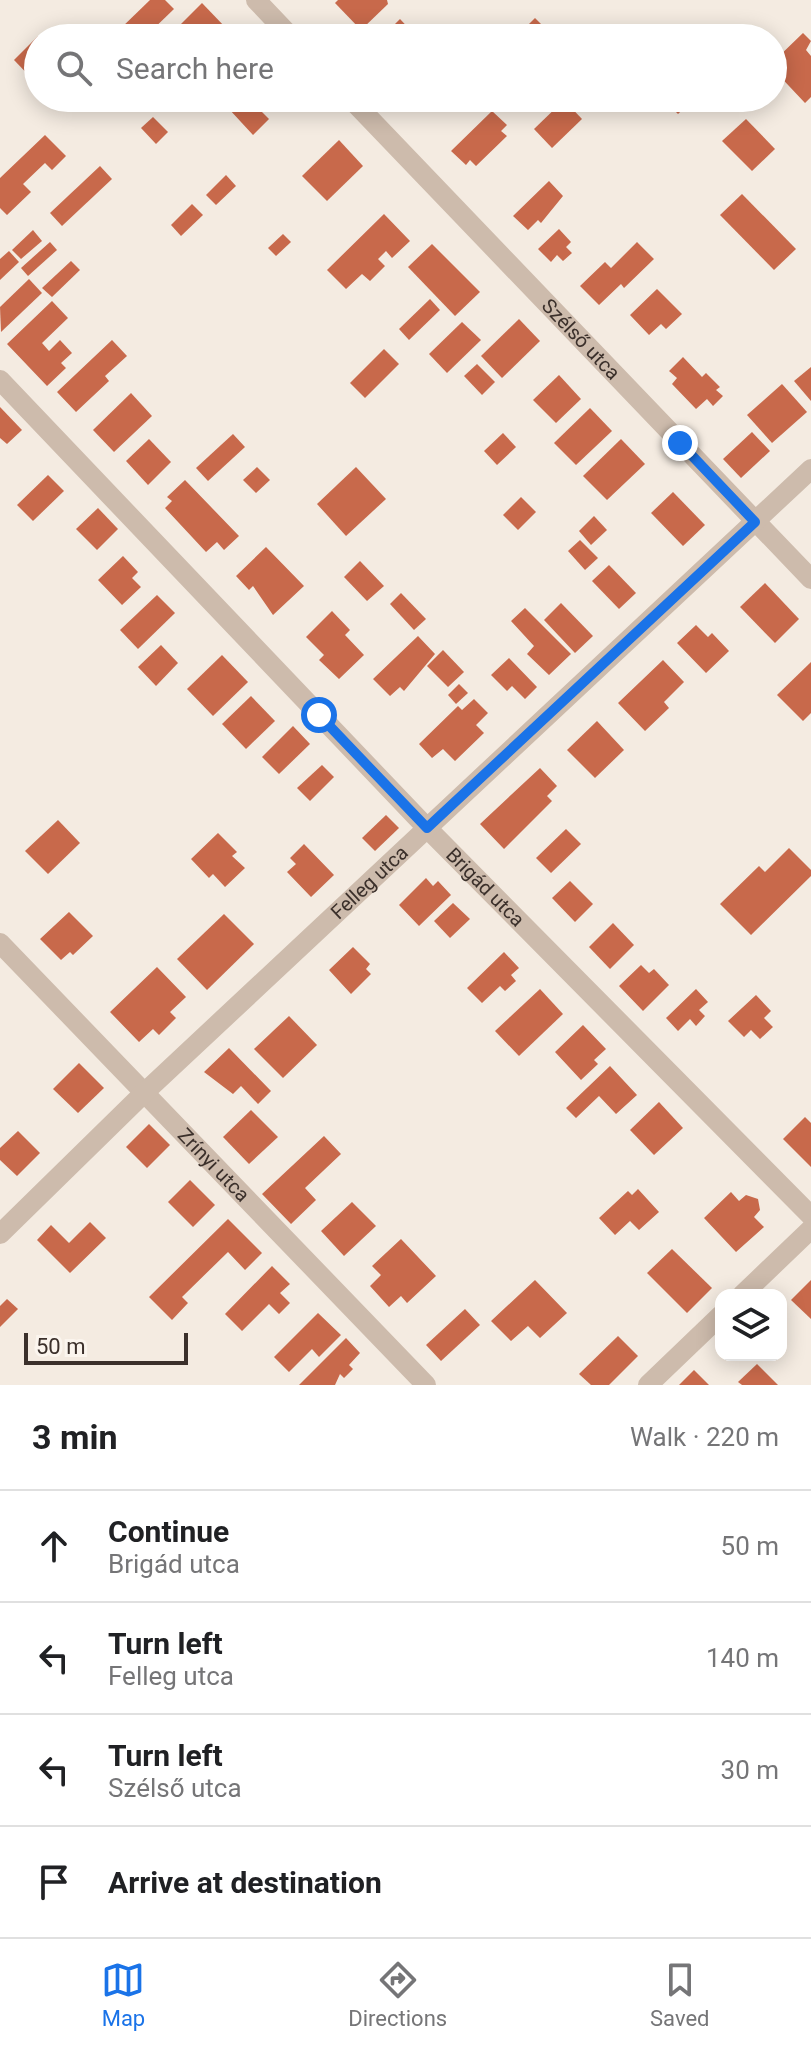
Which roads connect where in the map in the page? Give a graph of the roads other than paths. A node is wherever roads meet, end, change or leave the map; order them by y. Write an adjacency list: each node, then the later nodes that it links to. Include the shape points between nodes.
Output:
1 (256, 0): 2 (street)
2 (279, 24)
3 (363, 112): 6 (street, Szélső utca)
4 (0, 380): 8 (street, Brigád utca)
5 (811, 469): 6 (street, Felleg utca)
6 (755, 522): 7 (street, Szélső utca); 8 (street, Felleg utca)
7 (811, 579)
8 (427, 828): 10 (street, Felleg utca); 11 (street, Brigád utca)
9 (0, 943): 10 (street, Zrínyi utca)
10 (144, 1093): 13 (street, Felleg utca); 16 (street, Zrínyi utca)
11 (811, 1216)
12 (811, 1229): 14 (street)
13 (0, 1234)
14 (748, 1289)
15 (715, 1321): 17 (street)
16 (426, 1385)
17 (648, 1385)

